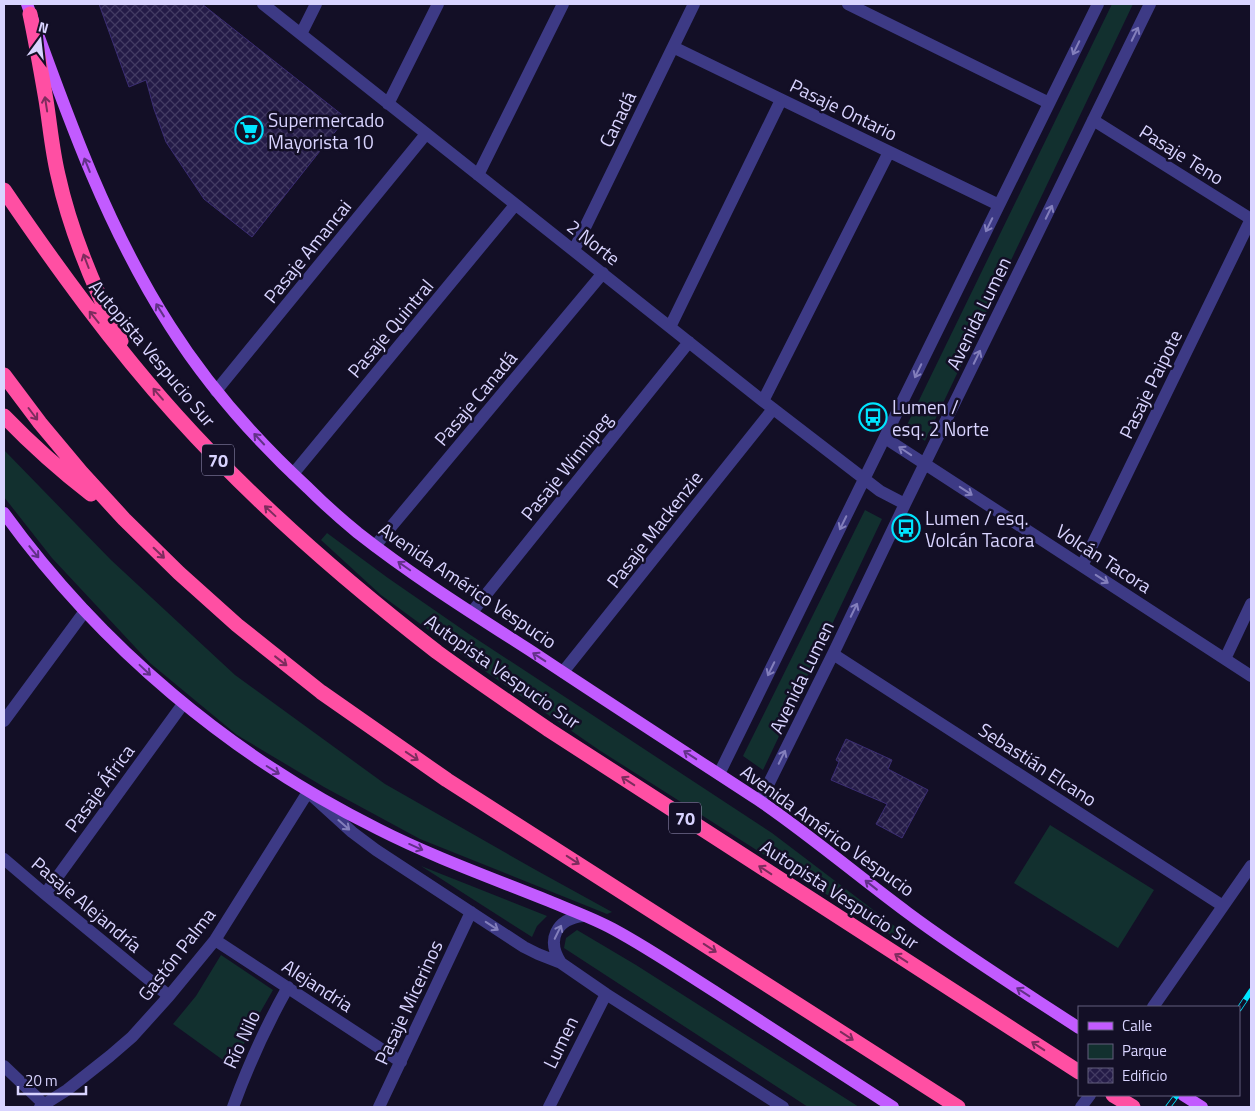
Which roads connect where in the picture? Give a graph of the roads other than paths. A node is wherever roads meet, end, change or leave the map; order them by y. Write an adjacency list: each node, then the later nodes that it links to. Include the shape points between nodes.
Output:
1 (263, 4): 10 (street, 2 Norte)
2 (316, 4): 10 (street)
3 (438, 4): 14 (street)
4 (563, 4): 18 (street)
5 (694, 4): 11 (street, Canadá)
6 (848, 4): 13 (street)
7 (1098, 4): 13 (street, Avenida Lumen, one-way to 13)
8 (1150, 4): 15 (street, Avenida Lumen, one-way to 8)
9 (29, 9): 27 (highway, one-way to 9, via 101,299 65,202); 29 (main road, Avenida Américo Vespucio, one-way to 9, via 170,327 111,220 80,148)
10 (301, 34): 14 (street, 2 Norte)
11 (673, 47): 12 (street, Pasaje Ontario); 23 (street, Canadá)
12 (781, 100): 17 (street, Pasaje Ontario); 25 (street)
13 (1049, 103): 21 (street, Avenida Lumen)
14 (388, 104): 16 (street, 2 Norte)
15 (1093, 120): 22 (street, Pasaje Teno); 33 (street, Avenida Lumen, one-way to 15)
16 (426, 134): 18 (street, 2 Norte); 29 (street, Pasaje Amancai)
17 (889, 152): 21 (street, Pasaje Ontario); 30 (street, Pasaje Mackenzie)
18 (478, 175): 20 (street, 2 Norte)
19 (4, 190): 27 (highway, Autopista Vespucio Sur / 70, one-way to 19, via 76,293)
20 (516, 205): 23 (street, 2 Norte); 34 (street, Pasaje Quintral)
21 (999, 205): 32 (street, Avenida Lumen, one-way to 32)
22 (1251, 219): 40 (street, Pasaje Paipote)
23 (574, 250): 24 (street, 2 Norte)
24 (603, 274): 25 (street, 2 Norte); 39 (street, Pasaje Canadá)
25 (670, 327): 26 (street, 2 Norte)
26 (689, 342): 30 (street, 2 Norte); 43 (street, Pasaje Winnipeg)
27 (136, 369): 68 (highway, Autopista Vespucio Sur / 70, one-way to 27, via 549,730 438,652 345,578 261,503)
28 (4, 375): 38 (highway, one-way to 38, via 40,423)
29 (216, 392): 34 (main road, Avenida Américo Vespucio, one-way to 29)
30 (768, 405): 35 (street, 2 Norte); 46 (street, Pasaje Mackenzie)
31 (4, 416): 38 (highway, via 55,465)
32 (885, 438): 33 (street, Volcán Tacora, one-way to 32); 35 (street, Avenida Lumen)
33 (925, 464): 36 (street, Avenida Lumen); 40 (street, Volcán Tacora, one-way to 40)
34 (293, 474): 39 (main road, Avenida Américo Vespucio)
35 (865, 479): 36 (street, 2 Norte); 50 (street, Avenida Lumen, one-way to 50)
36 (905, 504): 44 (street, Avenida Lumen, one-way to 36)
37 (4, 513): 42 (main road, one-way to 42)
38 (124, 519): 78 (highway, one-way to 78, via 237,625 364,723 447,780)
39 (375, 546): 43 (main road, Avenida Américo Vespucio, one-way to 39)
40 (1082, 566): 45 (street, Volcán Tacora, one-way to 45)
41 (1251, 604): 45 (street)
42 (85, 611): 48 (main road, one-way to 48, via 116,644); 49 (street)
43 (472, 612): 46 (main road, Avenida Américo Vespucio, one-way to 43)
44 (833, 654): 52 (street, Avenida Lumen, one-way to 44); 56 (street, Sebastián Elcano)
45 (1225, 659): 47 (street, Volcán Tacora)
46 (563, 672): 50 (main road, Avenida Américo Vespucio, one-way to 46)
47 (1251, 676)
48 (183, 704): 51 (main road, one-way to 51); 55 (street, Pasaje África)
49 (4, 720)
50 (719, 774): 52 (main road, Avenida Américo Vespucio)
51 (308, 792): 57 (street, one-way to 57, via 376,850); 58 (main road, one-way to 58, via 429,853); 59 (street, Gastón Palma)
52 (760, 801): 65 (main road, Avenida Américo Vespucio, one-way to 52, via 946,940)
53 (4, 859): 55 (street, Pasaje Alejandría)
54 (1251, 866): 56 (street)
55 (45, 894): 63 (street, Pasaje Alejandría)
56 (1222, 906): 64 (street)
57 (471, 912): 60 (street, one-way to 60, via 538,954); 66 (street, Pasaje Micerinos)
58 (583, 916): 60 (street, one-way to 58, via 554,948 556,932 567,920); 77 (main road, via 613,929)
59 (215, 940): 61 (street, Alejandria); 63 (street, Gastón Palma)
60 (561, 963): 62 (street)
61 (288, 987): 66 (street, Alejandria); 73 (street, Río Nilo, via 256,1049)
62 (606, 994): 75 (street, Lumen); 76 (street)
63 (170, 996): 72 (street, Gastón Palma, via 110,1056)
64 (1154, 1006)
65 (1078, 1027)
66 (401, 1062): 74 (street, Pasaje Micerinos)
67 (4, 1066): 72 (street)
68 (1078, 1071)
69 (1089, 1096): 79 (street)
70 (1115, 1096): 80 (highway)
71 (1185, 1096): 81 (main road)
72 (44, 1106)
73 (233, 1107)
74 (379, 1107)
75 (549, 1107)
76 (783, 1107)
77 (893, 1107)
78 (958, 1107)
79 (1081, 1107)
80 (1132, 1107)
81 (1202, 1107)

